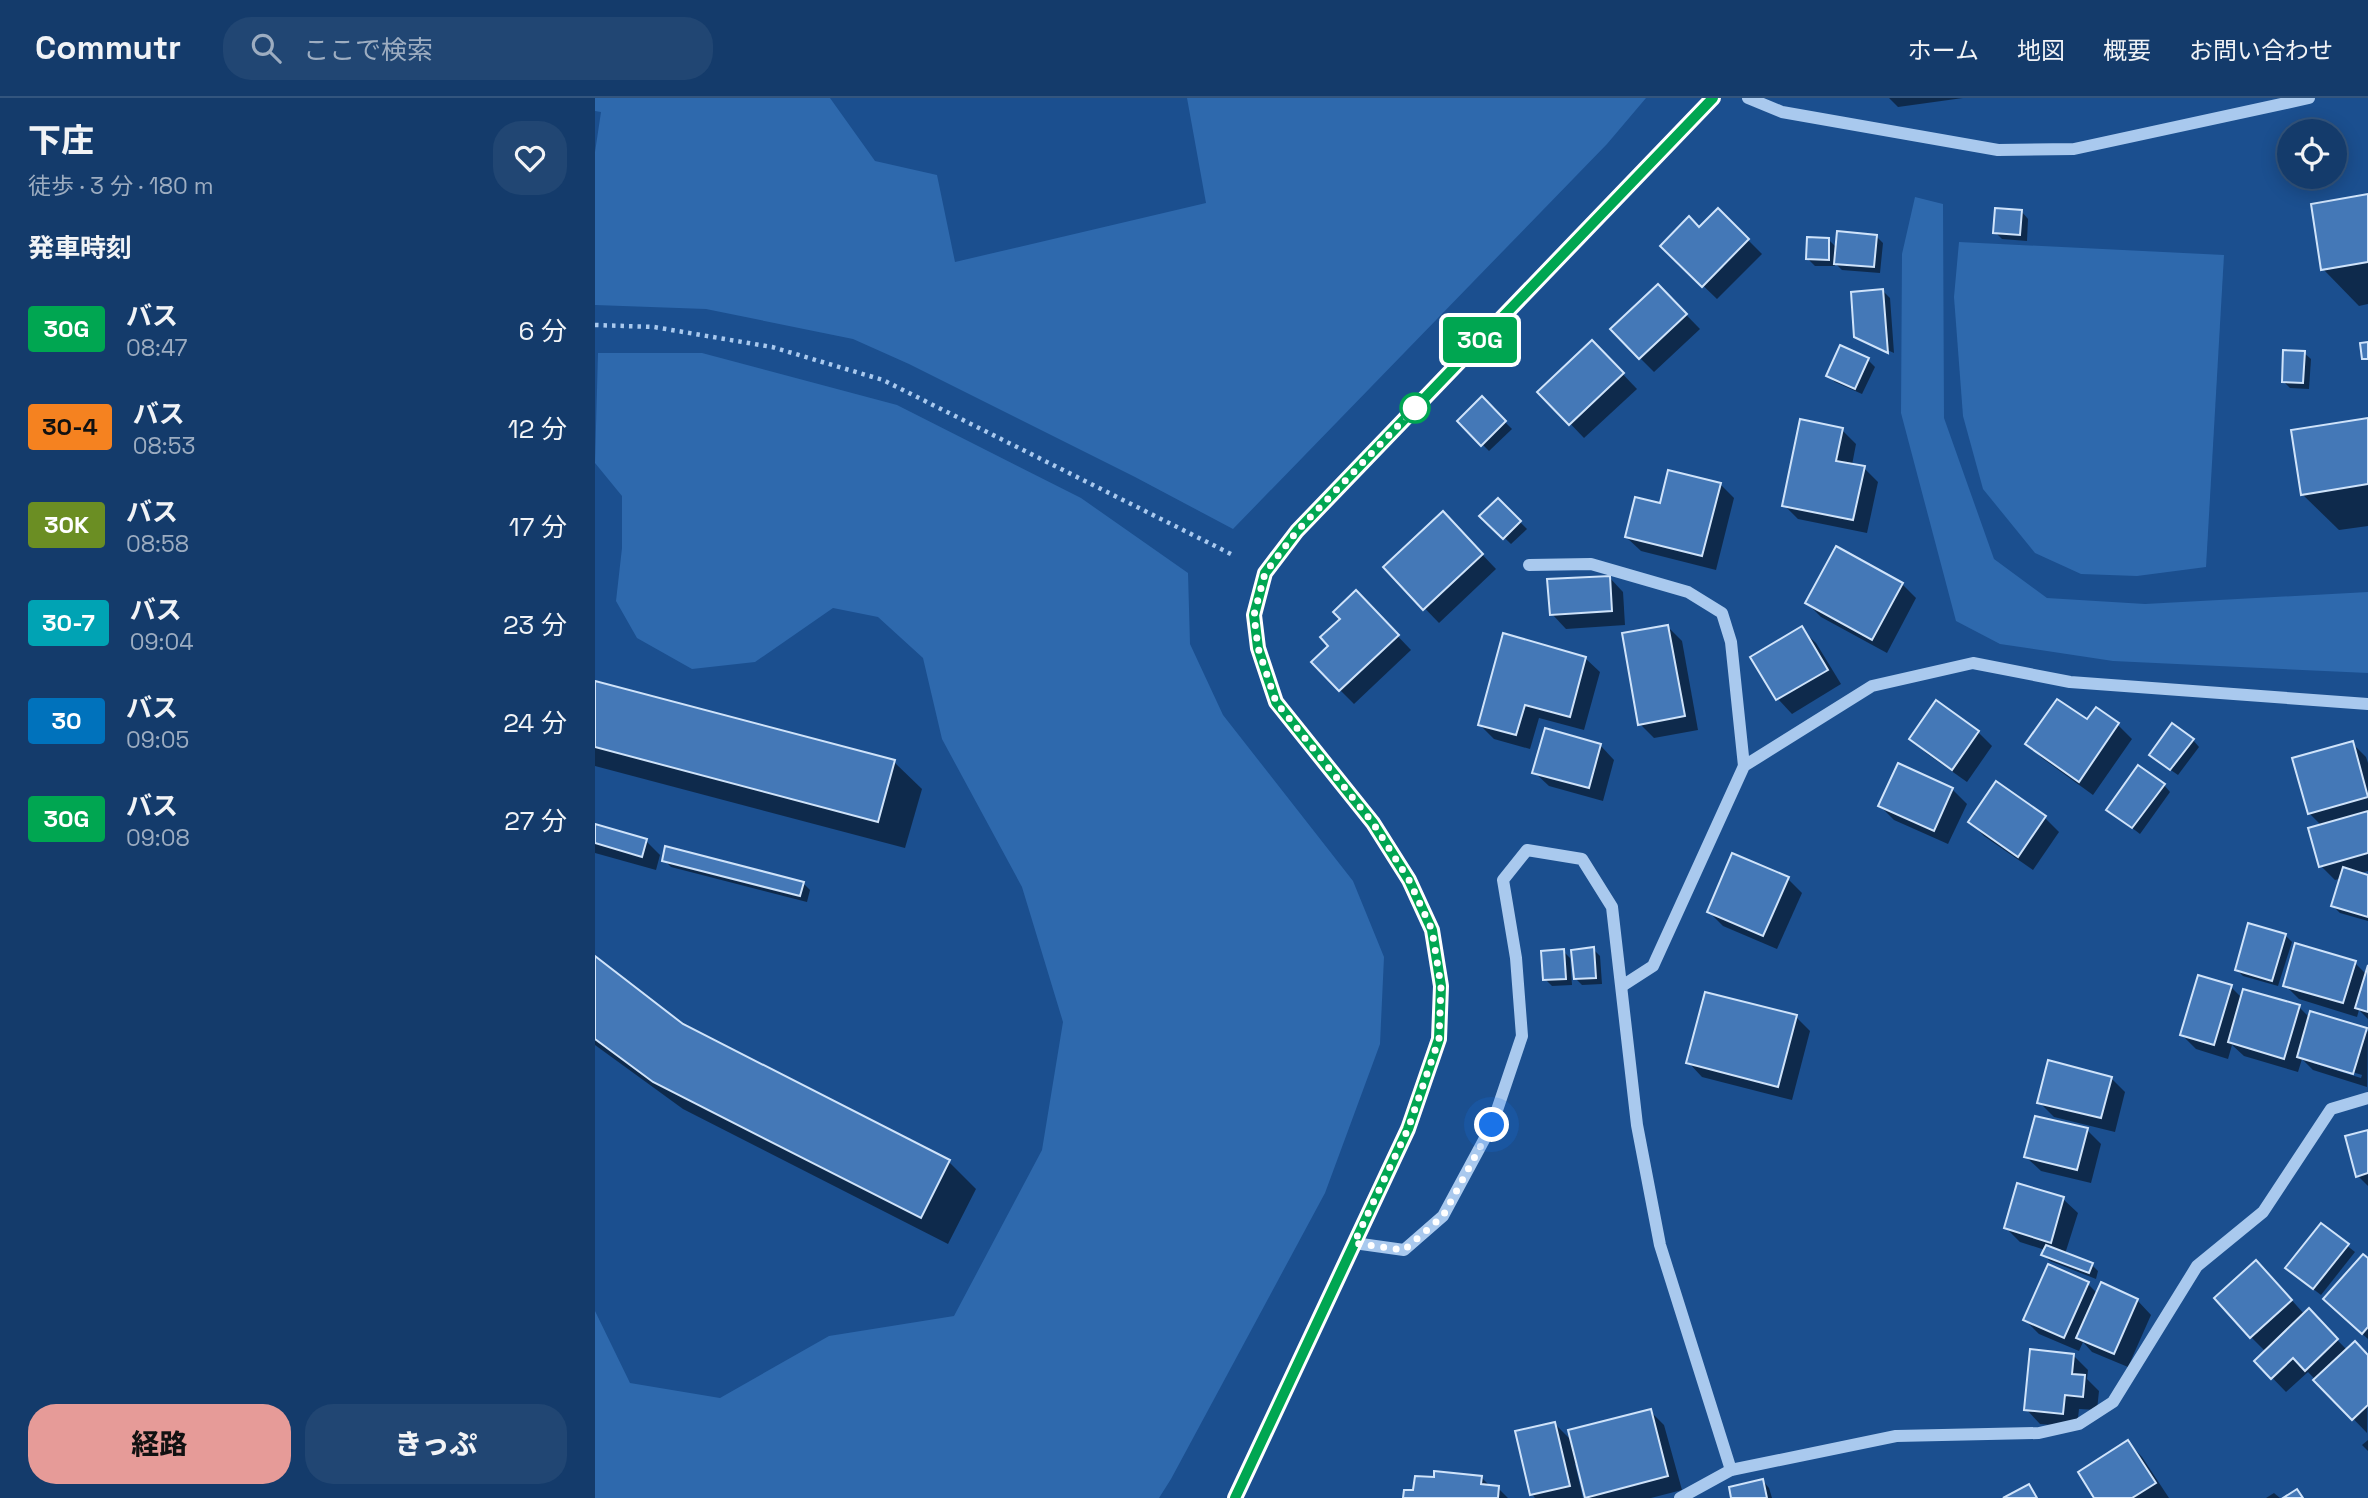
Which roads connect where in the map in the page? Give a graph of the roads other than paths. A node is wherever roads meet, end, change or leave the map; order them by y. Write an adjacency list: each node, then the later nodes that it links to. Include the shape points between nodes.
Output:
1 (1713, 98): 9 (street, via 1297,531 1265,573 1254,615 1258,648 1276,702 1373,823 1409,880 1432,930 1441,986 1439,1039 1408,1129)
2 (1748, 98): 3 (street, via 1782,112 2011,150 2074,149)
3 (2309, 98)
4 (1529, 565): 6 (street, via 1591,564 1688,592 1722,613 1731,642)
5 (2368, 704): 6 (street, via 2070,682 1973,663 1872,686)
6 (1744, 766): 7 (street, via 1653,966)
7 (1622, 986): 9 (street, via 1612,907 1582,859 1527,850 1503,880 1522,1036 1492,1125 1443,1216 1404,1250); 10 (street, via 1637,1125 1660,1245)
8 (2368, 1098): 10 (street, via 2331,1109 2263,1212 2197,1266 2113,1402 2079,1424 2039,1433 1896,1436)
9 (1354, 1243): 11 (street)
10 (1731, 1470): 12 (street)
11 (1235, 1498)
12 (1680, 1498)

